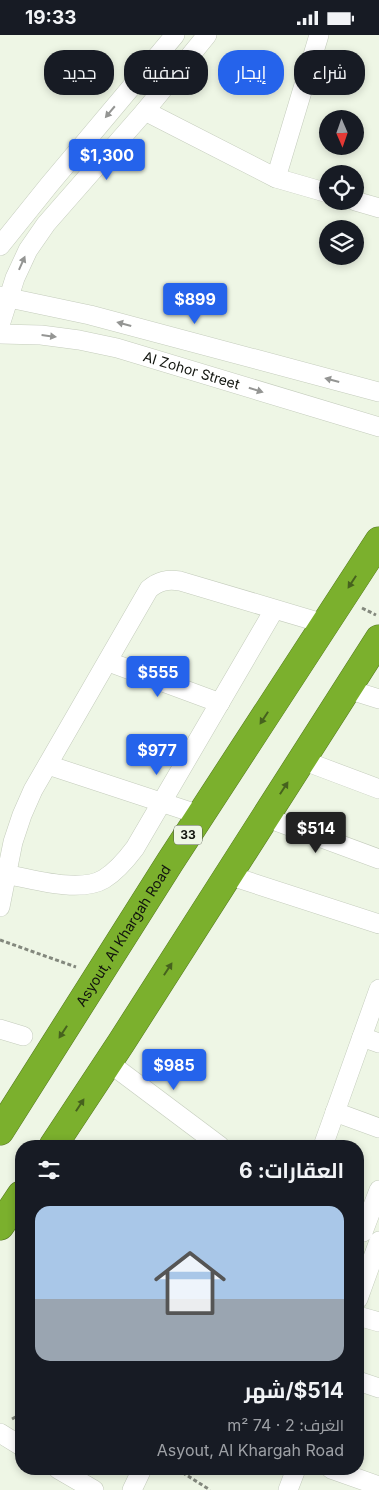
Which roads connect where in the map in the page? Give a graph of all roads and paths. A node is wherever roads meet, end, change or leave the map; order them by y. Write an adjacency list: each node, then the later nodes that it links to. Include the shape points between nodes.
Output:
1 (175, 35): 9 (street, one-way to 9)
2 (207, 35): 4 (street)
3 (319, 35): 5 (street)
4 (145, 111): 5 (street); 10 (street, one-way to 4, via 28,250 46,224)
5 (276, 177): 6 (street)
6 (319, 190)
7 (364, 204): 8 (street)
8 (379, 208)
9 (0, 246)
10 (4, 297): 11 (street); 13 (street, Al Zohor Street, one-way to 10, via 90,315)
11 (0, 325)
12 (0, 334): 14 (street, Al Zohor Street, one-way to 14, via 41,335 117,348)
13 (379, 392)
14 (379, 427)
15 (379, 541): 17 (highway, Asyout, Al Khargah Road / 33, one-way to 17)
16 (274, 610): 17 (street); 19 (street, via 180,581 163,581 149,589); 22 (street)
17 (325, 624): 27 (highway, Asyout, Al Khargah Road / 33, one-way to 27)
18 (379, 639): 20 (highway)
19 (108, 662): 22 (street); 24 (street)
20 (347, 689): 21 (street); 23 (highway)
21 (379, 699)
22 (220, 703): 26 (street)
23 (302, 760): 25 (street); 28 (highway, one-way to 23)
24 (48, 765): 26 (street); 30 (street, via 22,815)
25 (379, 789)
26 (162, 802): 27 (street); 30 (street, via 135,849 121,866 103,879 67,885)
27 (200, 815): 35 (highway, Asyout, Al Khargah Road / 33)
28 (265, 817): 29 (street); 31 (highway)
29 (379, 859)
30 (3, 874): 32 (street)
31 (228, 875): 33 (street); 40 (highway, one-way to 31)
32 (0, 907)
33 (379, 924)
34 (0, 940): 35 (path)
35 (98, 975): 43 (highway, Asyout, Al Khargah Road / 33, one-way to 43)
36 (379, 989): 39 (street)
37 (0, 1029): 38 (street)
38 (23, 1036)
39 (370, 1040): 41 (street)
40 (108, 1062): 44 (highway, one-way to 40); 45 (street)
41 (334, 1111): 42 (street); 46 (street)
42 (379, 1128)
43 (0, 1131)
44 (57, 1140)
45 (212, 1140)
46 (325, 1140)
47 (379, 1190): 50 (street)
48 (15, 1204): 49 (highway)
49 (0, 1226)
50 (370, 1235): 51 (street)
51 (364, 1267)
52 (364, 1318): 53 (street)
53 (379, 1322)
54 (364, 1383): 55 (street)
55 (379, 1388)
56 (0, 1433): 57 (street)
57 (15, 1442)
58 (68, 1475): 64 (street)
59 (139, 1475): 65 (street)
60 (186, 1475): 66 (path)
61 (294, 1475): 67 (street)
62 (344, 1475): 63 (street)
63 (369, 1486)
64 (94, 1490)
65 (132, 1490)
66 (210, 1490)
67 (288, 1490)

